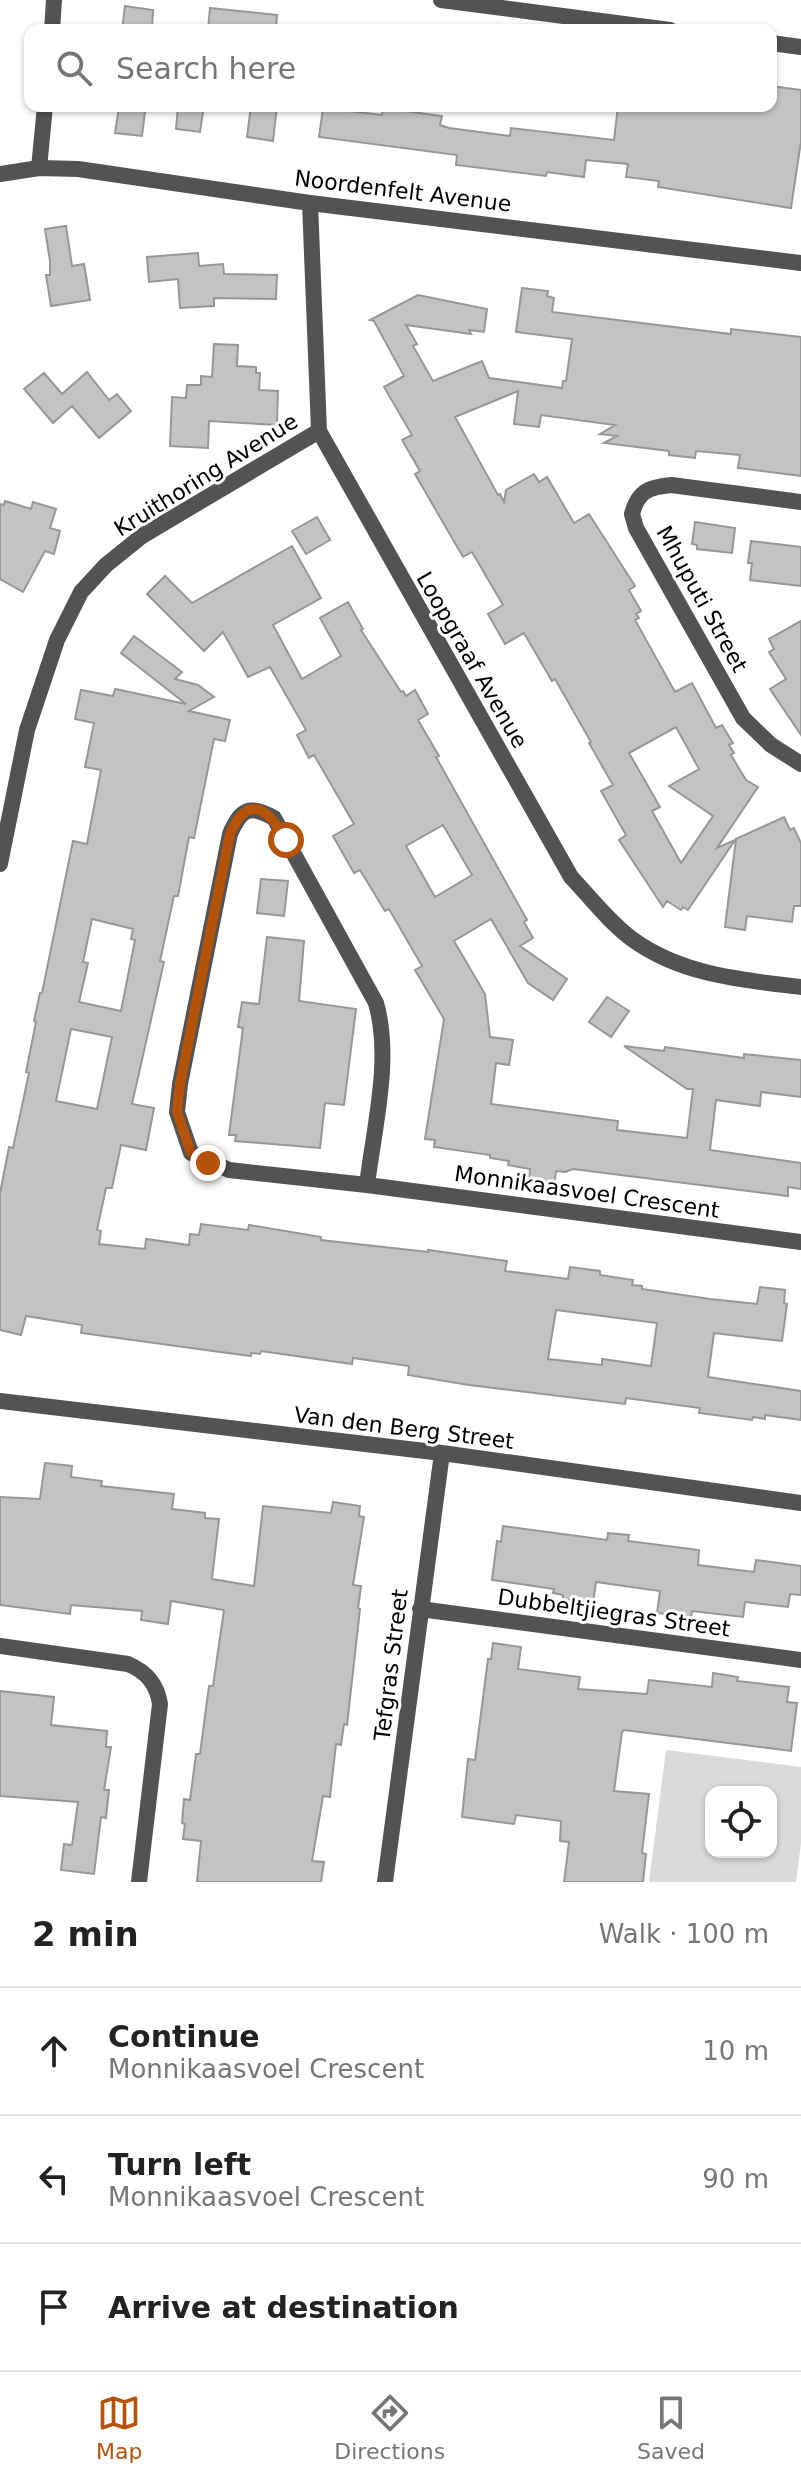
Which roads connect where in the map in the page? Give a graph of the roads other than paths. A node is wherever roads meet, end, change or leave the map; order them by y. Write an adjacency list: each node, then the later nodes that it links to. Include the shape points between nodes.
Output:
1 (54, 0): 4 (street)
2 (441, 0): 3 (street)
3 (482, 2): 5 (street)
4 (52, 24)
5 (630, 24)
6 (777, 44): 7 (street)
7 (801, 47)
8 (44, 112): 9 (street)
9 (39, 168): 10 (street, Noordenfelt Avenue); 11 (street, Noordenfelt Avenue, via 78,169)
10 (0, 174)
11 (310, 203): 12 (street, Noordenfelt Avenue); 13 (street, Loopgraaf Avenue)
12 (801, 263)
13 (319, 431): 16 (street, Kruithoring Avenue, via 142,536 81,592 57,640 27,730); 17 (street, Loopgraaf Avenue, via 571,877 629,937 658,956 698,971)
14 (801, 502): 15 (street, Mhuputi Street, via 671,485 642,492 632,514 743,718)
15 (801, 764)
16 (0, 864)
17 (801, 987)
18 (367, 1185): 18 (street, Monnikaasvoel Crescent, via 229,1170 191,1153 183,1136 177,1112 183,1068 230,834 247,811 258,809 274,818 376,1003 383,1054); 19 (street, Monnikaasvoel Crescent)
19 (801, 1242)
20 (0, 1401): 21 (street, Van den Berg Street)
21 (442, 1453): 22 (street, Van den Berg Street); 23 (street, Tefgras Street)
22 (801, 1503)
23 (420, 1609): 25 (street, Dubbeltjiegras Street); 27 (street, Tefgras Street)
24 (0, 1646): 26 (street, via 128,1664 145,1672 156,1689 160,1704)
25 (801, 1660)
26 (139, 1882)
27 (385, 1882)

